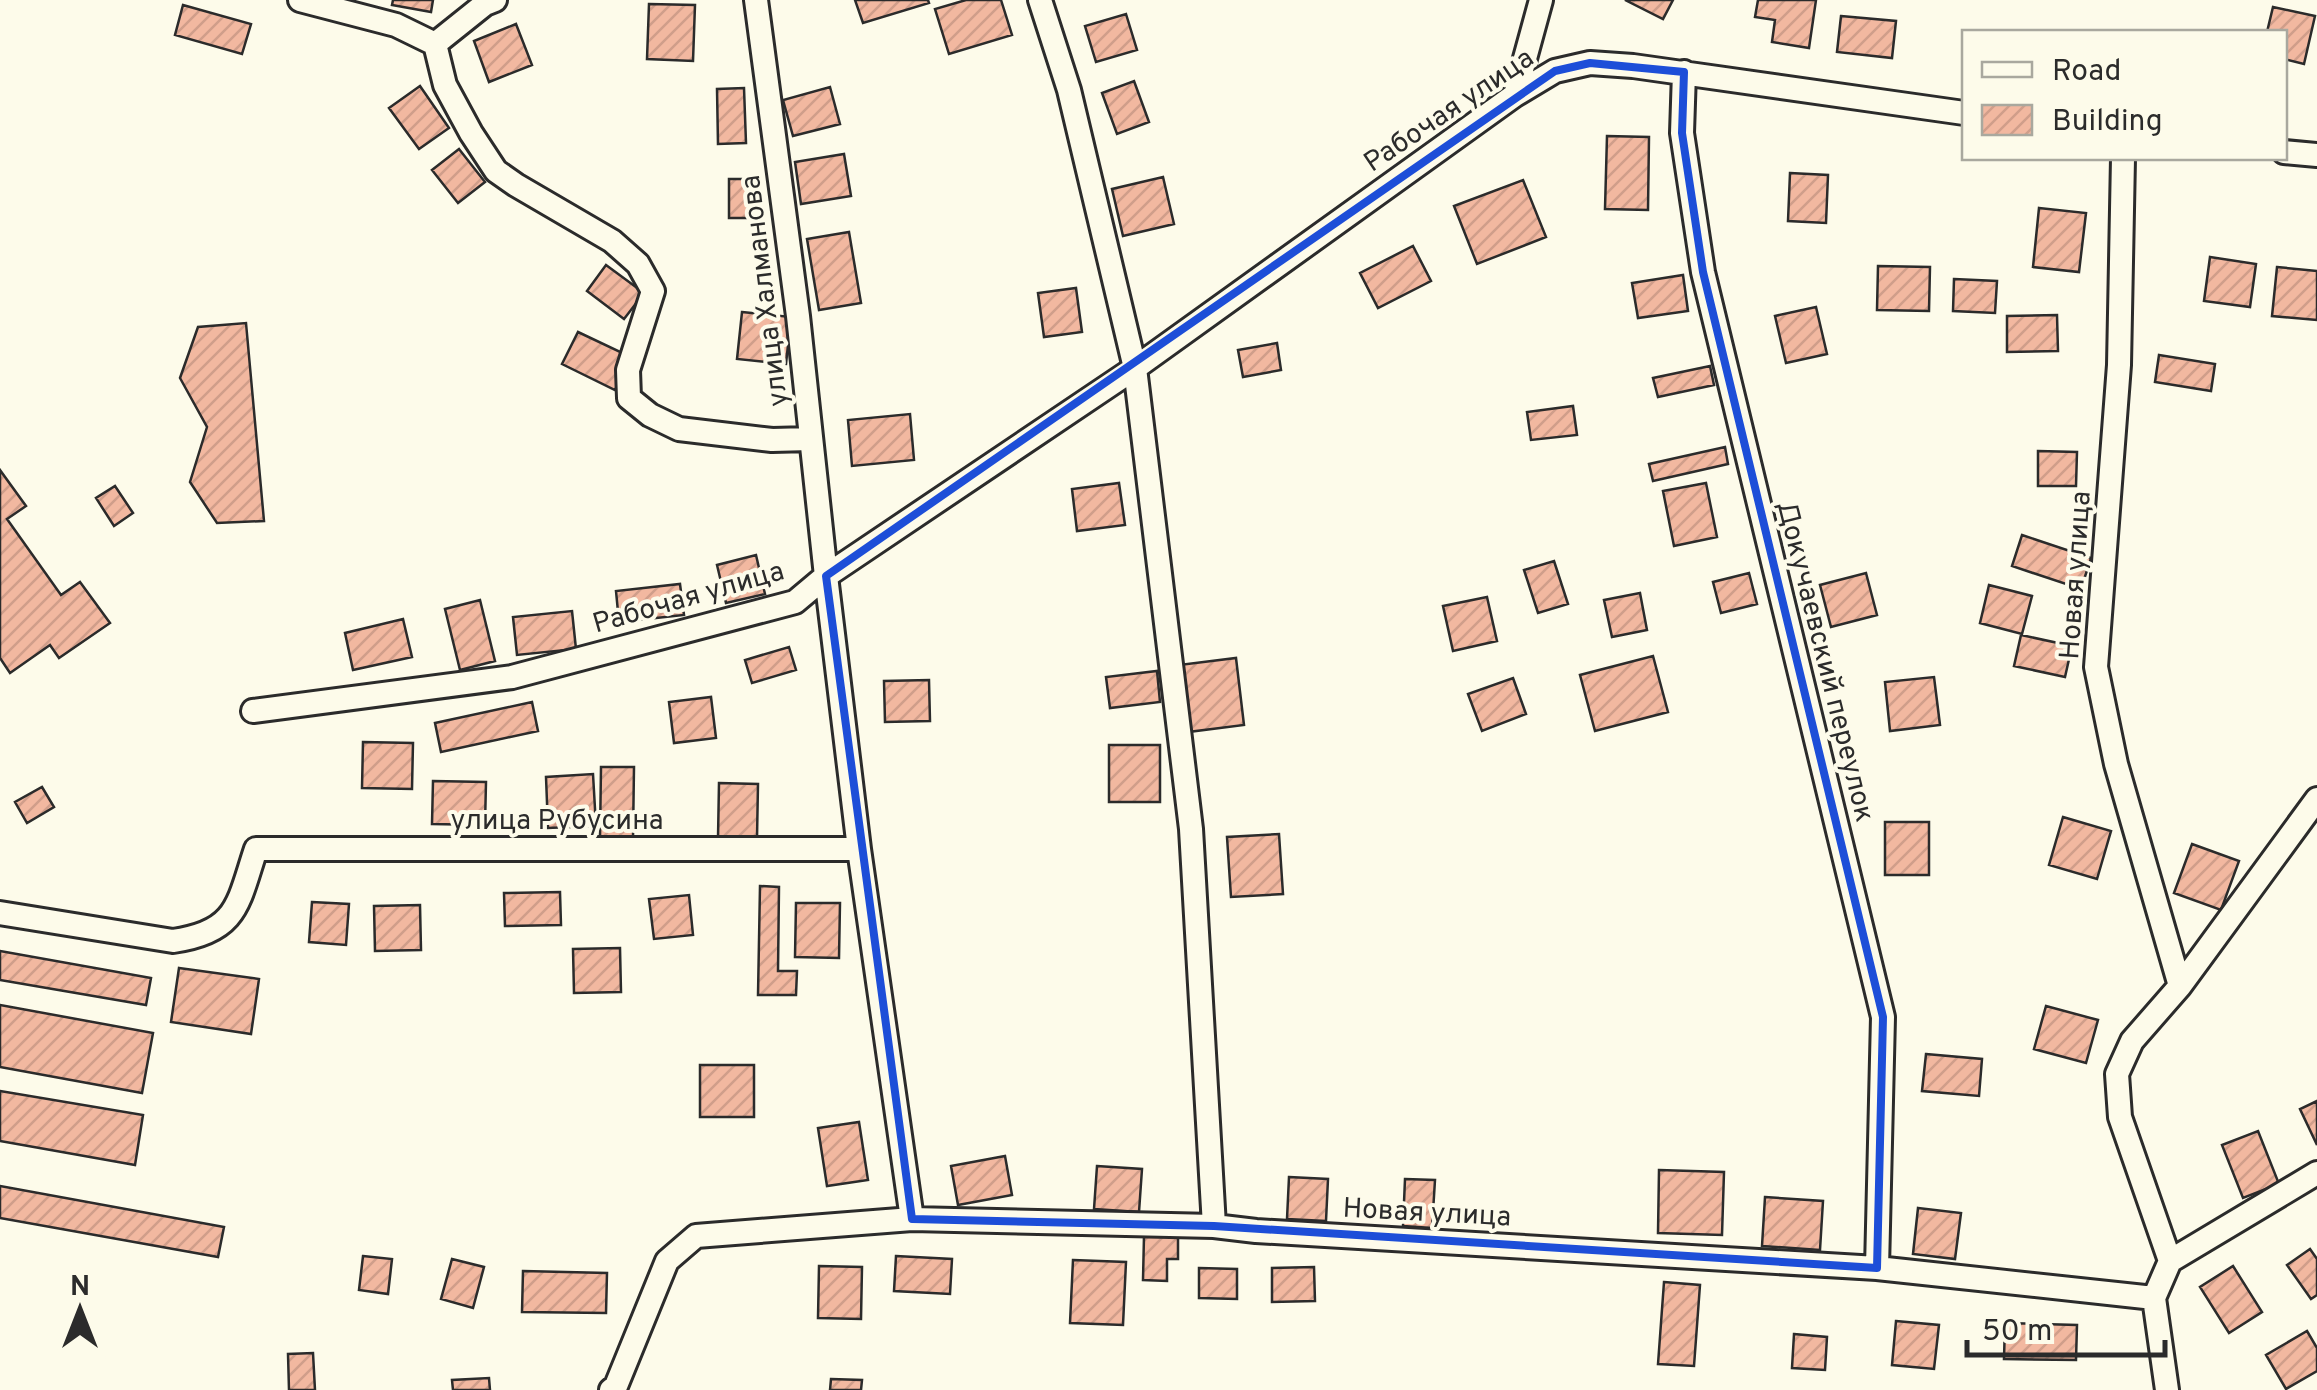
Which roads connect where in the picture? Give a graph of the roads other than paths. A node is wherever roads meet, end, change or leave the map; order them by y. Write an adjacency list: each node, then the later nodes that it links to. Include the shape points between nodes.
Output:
1 (300, 0): 6 (street, via 396,25)
2 (495, 0): 6 (street)
3 (756, 0): 14 (street, улица Халманова)
4 (1040, 0): 13 (street, via 1069,90)
5 (1542, 0): 8 (street)
6 (435, 44): 14 (street, via 444,85 496,170 612,241 638,264 654,291 628,370 629,398 680,429)
7 (1684, 72): 8 (street, Рабочая улица, via 1590,62 1555,71); 9 (street, Рабочая улица); 25 (street, Докучаевский переулок, via 1682,133 1703,272 1883,1017)
8 (1514, 96): 13 (street, Рабочая улица)
9 (1962, 114)
10 (2287, 152): 11 (street)
11 (2317, 155)
12 (2123, 160): 20 (street, Новая улица, via 2119,365 2096,667 2116,764)
13 (1134, 368): 15 (street, Рабочая улица); 23 (street, via 1191,829)
14 (810, 439): 15 (street, улица Халманова)
15 (826, 576): 16 (street, Рабочая улица, via 795,602 512,676); 18 (street)
16 (254, 711)
17 (2317, 799): 20 (street)
18 (859, 848): 19 (street, улица Рубусина, via 256,849 236,908 199,937 173,941); 22 (street)
19 (0, 913)
20 (2180, 986): 24 (street, via 2132,1041 2117,1074 2120,1117)
21 (2317, 1174): 24 (street)
22 (912, 1219): 23 (street, Новая улица); 28 (street, Новая улица, via 696,1236 667,1261)
23 (1214, 1226): 25 (street, Новая улица)
24 (2170, 1261): 26 (street)
25 (1877, 1268): 26 (street, Новая улица)
26 (2154, 1298): 27 (street)
27 (2160, 1387)
28 (610, 1390)

